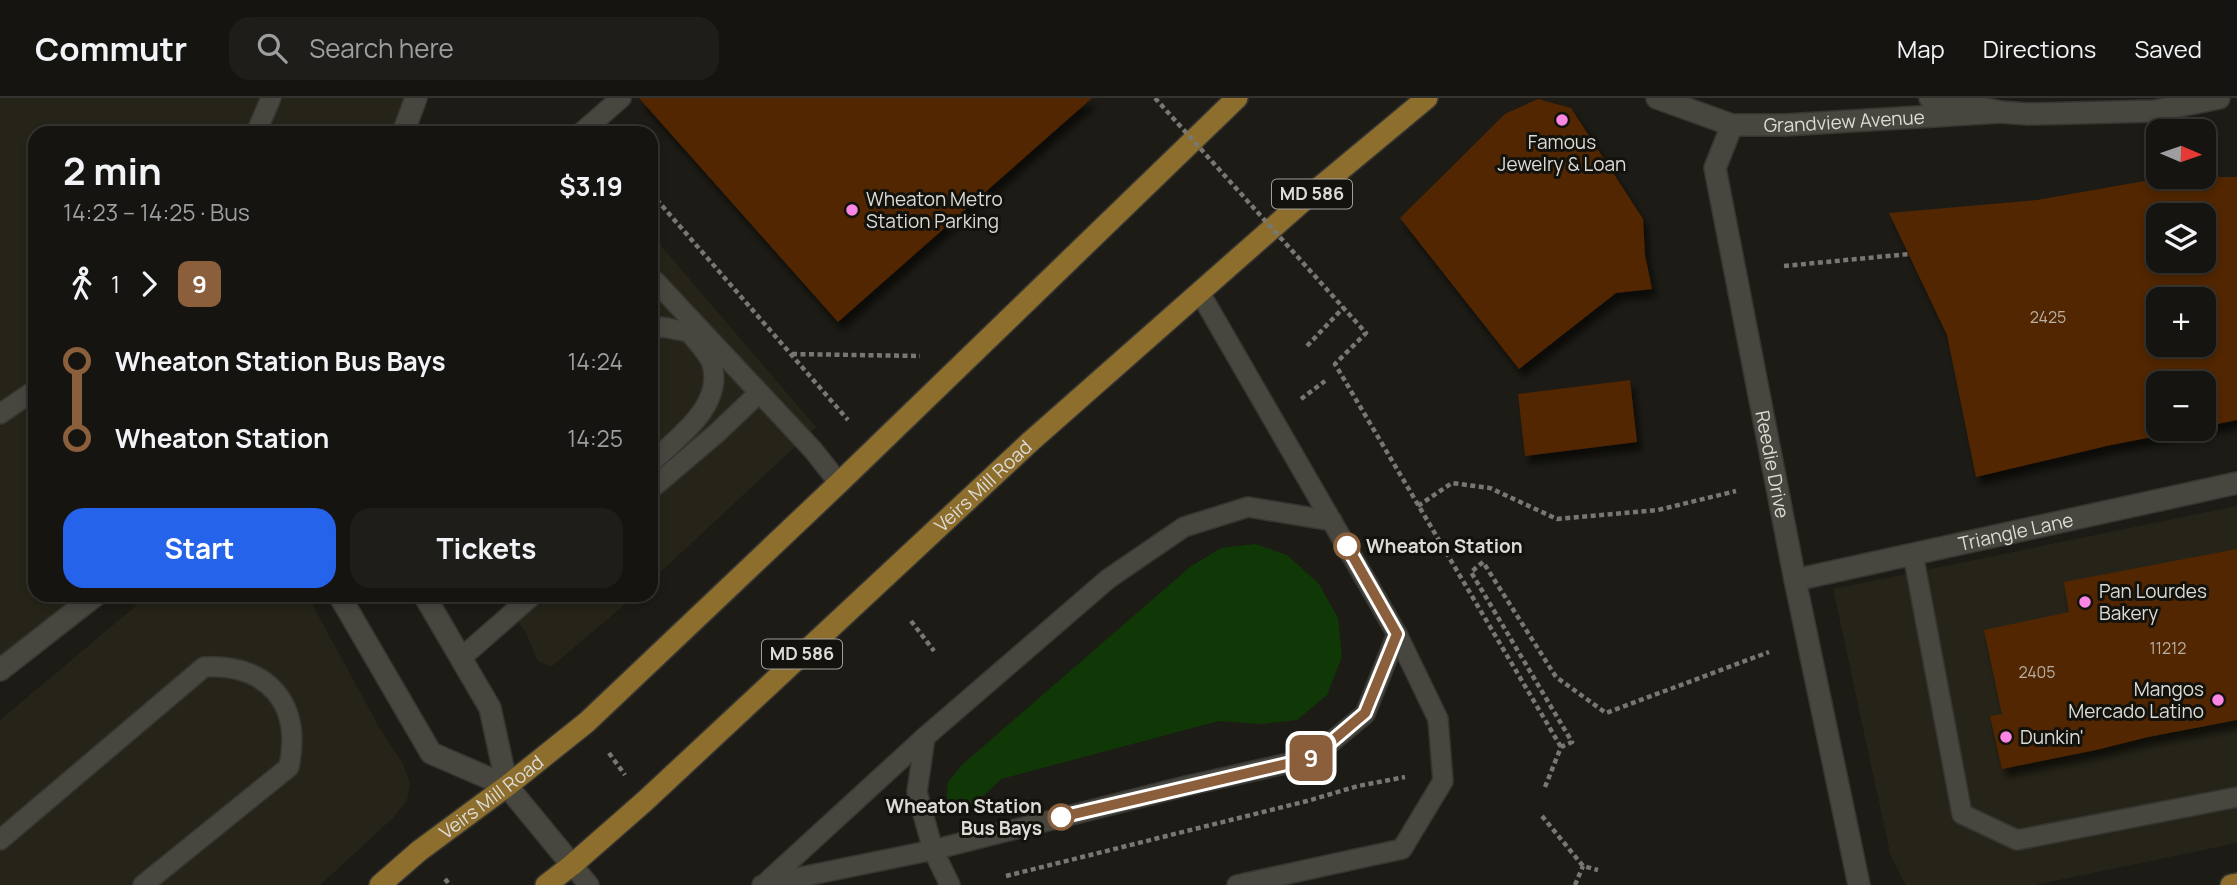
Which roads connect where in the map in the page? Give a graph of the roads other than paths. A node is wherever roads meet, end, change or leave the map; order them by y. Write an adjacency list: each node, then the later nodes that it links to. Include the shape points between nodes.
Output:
1 (271, 98): 11 (lane)
2 (416, 98): 12 (street)
3 (621, 98): 13 (lane)
4 (1237, 98): 22 (main road, Veirs Mill Road)
5 (1427, 98): 15 (main road, Veirs Mill Road / MD 586)
6 (1657, 98): 10 (street)
7 (1930, 98): 9 (street, Grandview Avenue)
8 (2219, 98): 9 (street, Grandview Avenue, via 2155,111)
9 (2001, 112): 10 (street, Grandview Avenue)
10 (1732, 125): 26 (street, Reedie Drive, via 1714,169)
11 (259, 126)
12 (406, 126)
13 (589, 126)
14 (658, 284): 17 (lane)
15 (1200, 293): 24 (lane); 39 (main road, Veirs Mill Road / MD 586, via 1031,441)
16 (658, 328): 20 (lane, via 689,332 712,363 712,392 694,423)
17 (759, 393): 21 (lane); 22 (lane)
18 (28, 395): 19 (lane)
19 (0, 414)
20 (658, 456)
21 (658, 483)
22 (839, 483): 35 (main road, Veirs Mill Road, via 587,722)
23 (2237, 483): 25 (street, Triangle Lane)
24 (1332, 521): 31 (lane); 34 (lane, via 1248,507 1184,527 1108,579)
25 (1913, 554): 26 (street, Triangle Lane); 36 (lane, via 1962,814 2017,840)
26 (1795, 580): 48 (street, Reedie Drive)
27 (87, 602): 33 (street)
28 (342, 602): 35 (street, via 431,753)
29 (428, 602): 32 (street)
30 (525, 602): 32 (lane)
31 (1397, 634): 38 (lane, via 1365,713 1312,758); 47 (lane, via 1438,719 1443,781 1402,849)
32 (461, 658): 35 (street, via 490,708)
33 (0, 670)
34 (925, 737): 38 (lane, via 917,792); 40 (lane)
35 (506, 786): 39 (street); 43 (main road, Veirs Mill Road)
36 (2237, 797)
37 (0, 840): 42 (lane, via 204,667 249,671 283,701 294,744 289,767)
38 (933, 850): 40 (lane); 46 (lane)
39 (572, 865): 44 (main road, Veirs Mill Road / MD 586); 45 (lane)
40 (764, 884)
41 (2237, 884): 49 (main road)
42 (144, 885)
43 (380, 885)
44 (546, 885)
45 (589, 885)
46 (950, 885)
47 (1237, 885)
48 (1859, 885)
49 (2231, 885)

